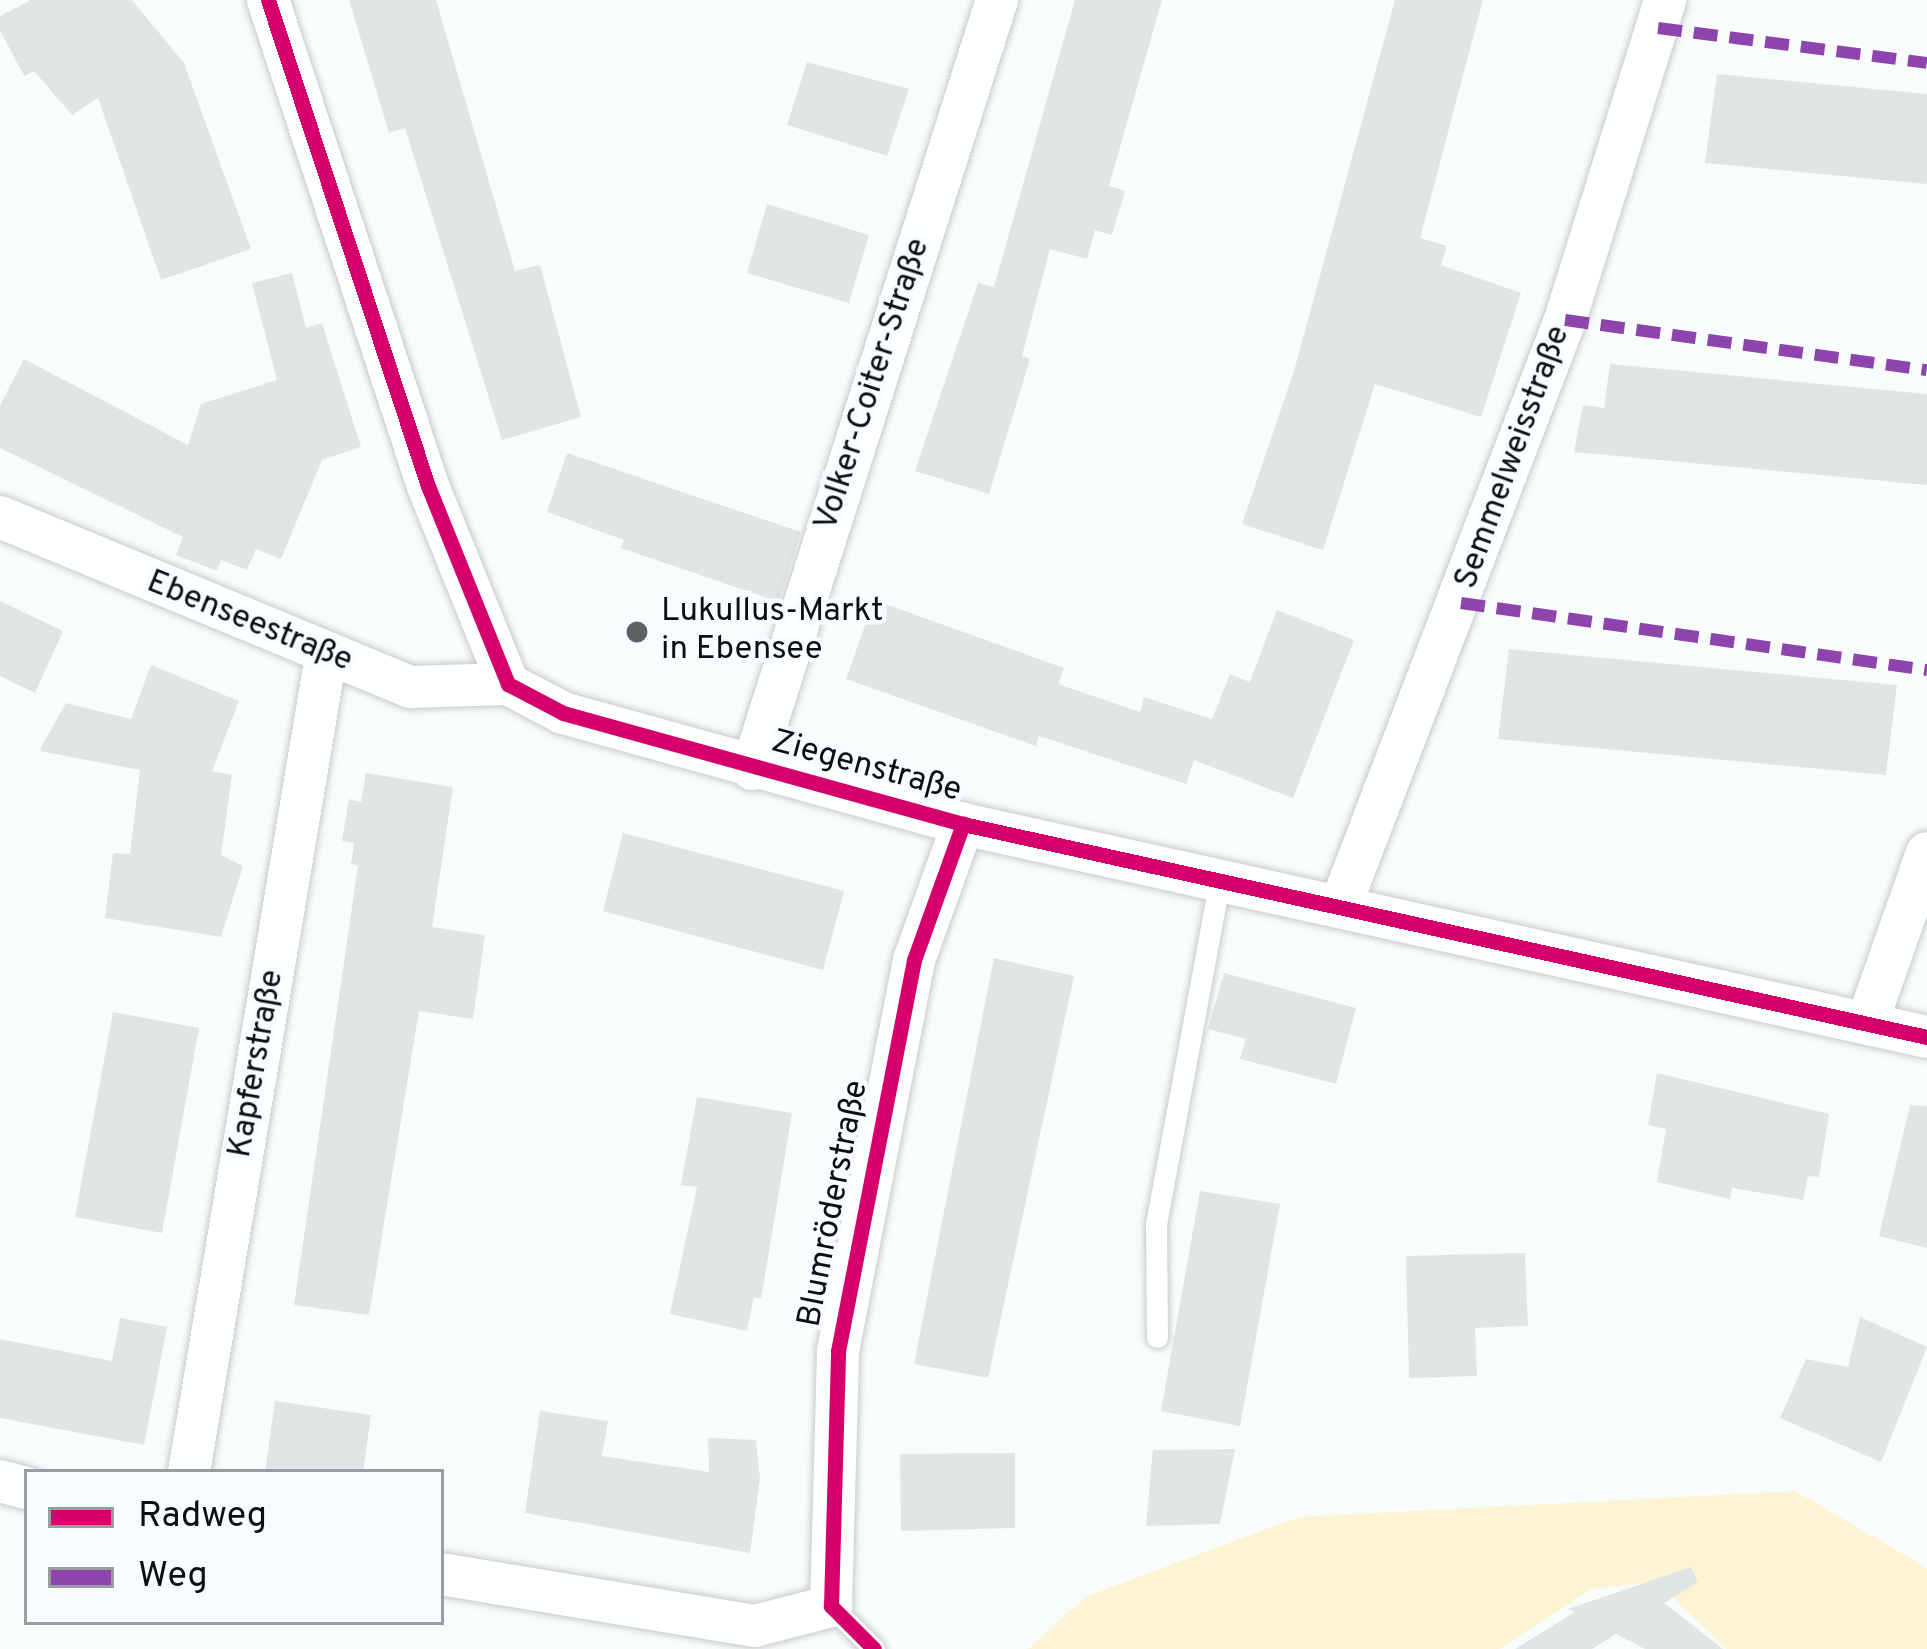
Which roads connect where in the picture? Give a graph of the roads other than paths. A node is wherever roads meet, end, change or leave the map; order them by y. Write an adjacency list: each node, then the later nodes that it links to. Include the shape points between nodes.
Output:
1 (268, 0): 6 (street, via 428,486)
2 (997, 0): 7 (street, Volker-Coiter-Straße)
3 (1665, 0): 11 (street, Semmelweisstraße, via 1565,320)
4 (0, 518): 5 (street, Ebenseestraße)
5 (326, 656): 6 (street, Ebenseestraße, via 411,687); 15 (street, Kapferstraße)
6 (508, 684): 7 (street, Ziegenstraße, via 563,712)
7 (752, 769): 8 (street, Ziegenstraße)
8 (963, 824): 10 (street, Ziegenstraße); 17 (street, Blumröderstraße, via 914,960 838,1351)
9 (1927, 853): 12 (street)
10 (1220, 880): 11 (street, Ziegenstraße); 14 (lane, via 1156,1225)
11 (1340, 907): 12 (street, Ziegenstraße)
12 (1868, 1023): 13 (street, Ziegenstraße)
13 (1927, 1037)
14 (1157, 1337)
15 (190, 1469)
16 (444, 1574): 17 (street, via 755,1626)
17 (831, 1606): 18 (lane)
18 (874, 1649)

